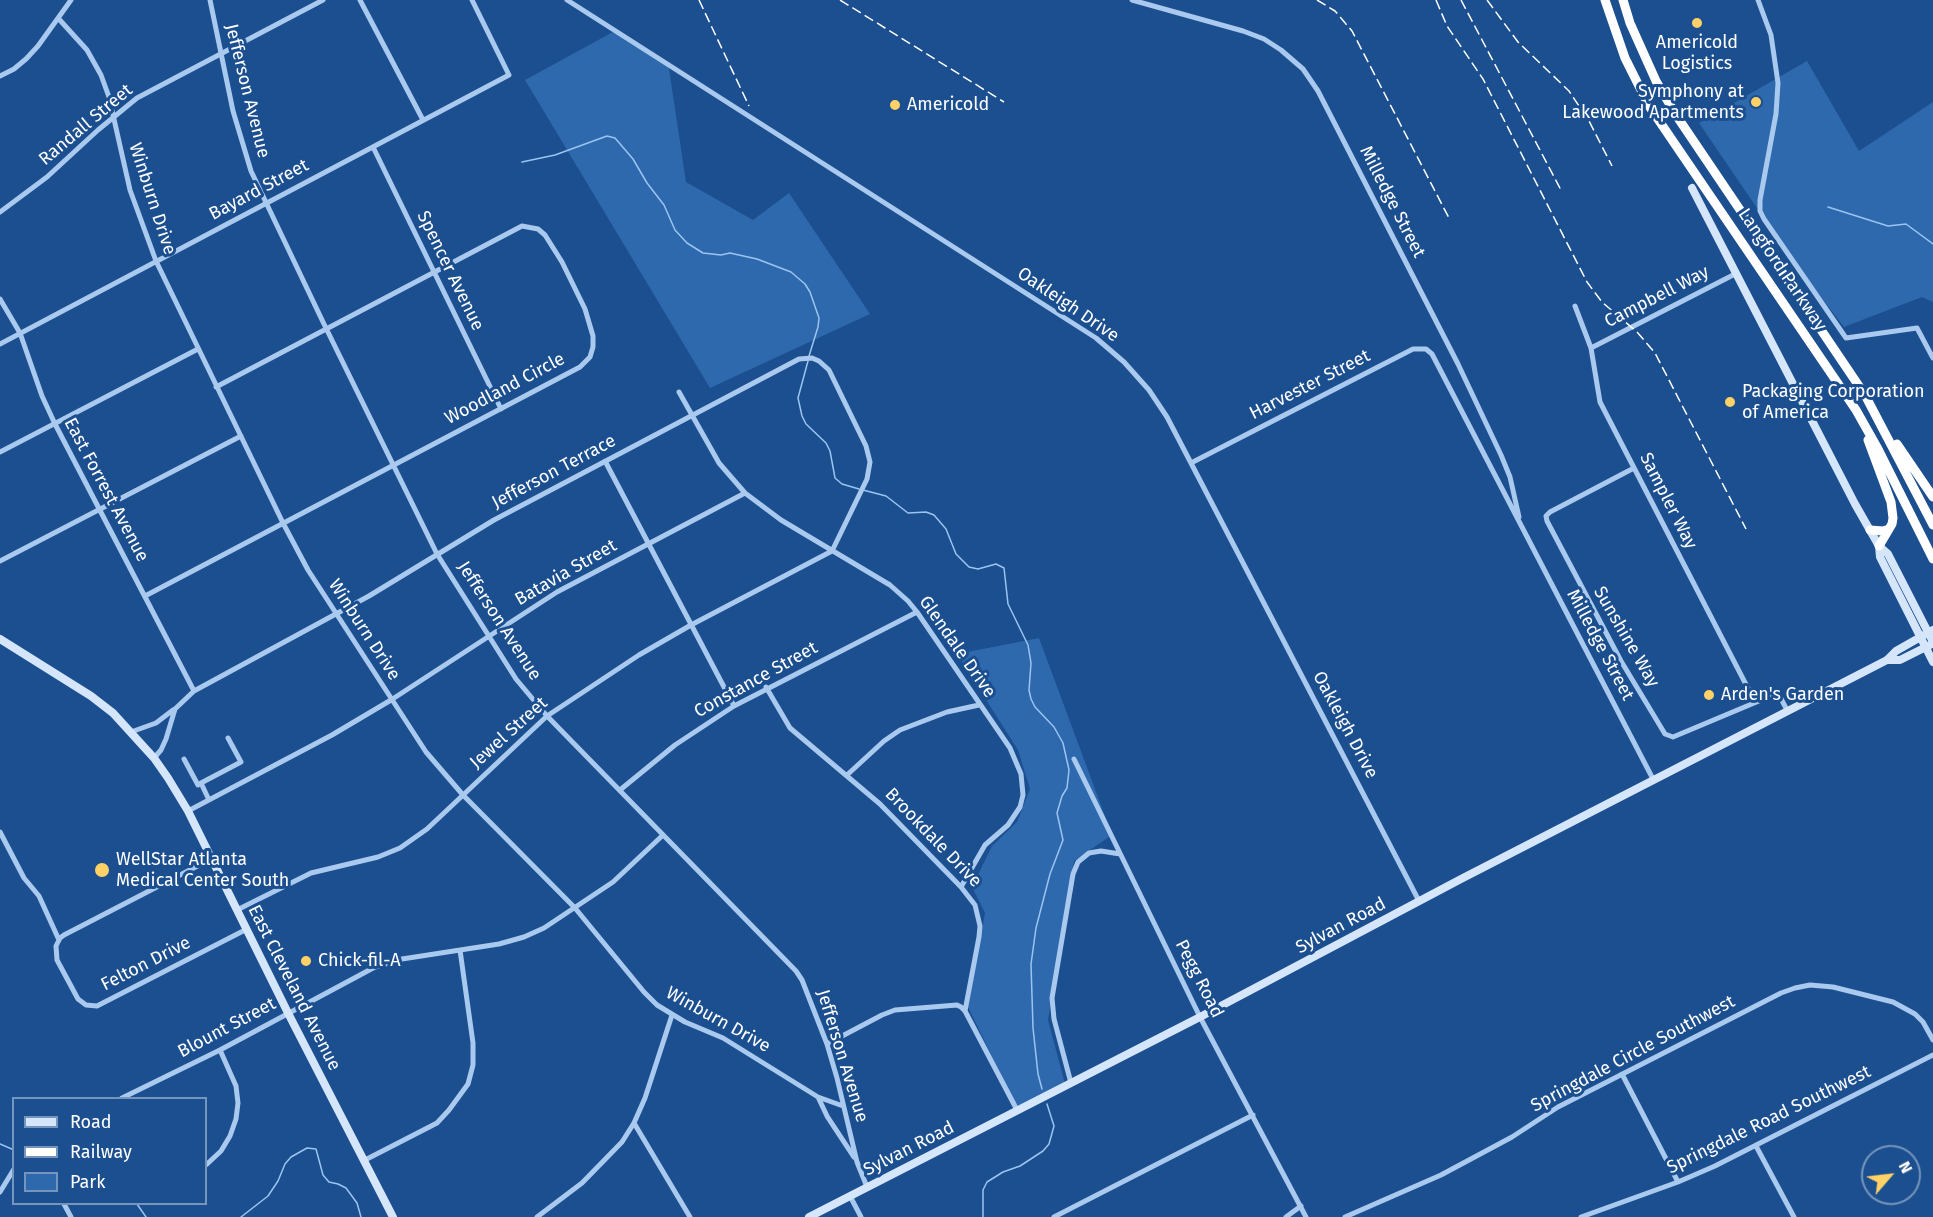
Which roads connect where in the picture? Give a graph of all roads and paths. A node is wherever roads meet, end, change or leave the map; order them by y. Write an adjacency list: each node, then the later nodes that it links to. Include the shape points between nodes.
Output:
1 (71, 0): 11 (street)
2 (210, 0): 12 (street, Jefferson Avenue)
3 (323, 0): 12 (street, Randall Street)
4 (360, 0): 15 (street)
5 (472, 0): 15 (street, Bayard Street, via 509,75)
6 (567, 0): 42 (street, Oakleigh Drive, via 1096,338 1149,390)
7 (1132, 0): 49 (street, Milledge Street, via 1264,39 1303,69 1464,375 1510,477)
8 (1605, 0): 36 (highway, Langford Parkway, via 1625,58 1649,106)
9 (1623, 0): 34 (highway, Langford Parkway, via 1656,81 1676,116)
10 (1758, 0): 30 (street, via 1771,35 1778,83 1760,211 1846,338 1917,328)
11 (58, 18): 13 (street, via 26,59); 14 (street, Winburn Drive, via 95,63)
12 (221, 54): 14 (street, Randall Street, via 137,98); 18 (street, Jefferson Avenue, via 240,138)
13 (0, 76)
14 (113, 117): 19 (street, Randall Street, via 28,193); 20 (street, Winburn Drive, via 130,190)
15 (423, 120): 16 (street, Bayard Street)
16 (373, 147): 18 (street, Bayard Street); 21 (street, Spencer Avenue)
17 (1692, 188): 22 (main road)
18 (265, 203): 20 (street, Bayard Street); 25 (street, Jefferson Avenue)
19 (0, 212)
20 (156, 261): 26 (street, Bayard Street); 29 (street, Winburn Drive)
21 (434, 272): 25 (street, Woodland Circle); 35 (street, Spencer Avenue); 35 (street, Woodland Circle, via 528,226 545,235 573,282 593,336 590,357 580,367)
22 (1737, 273): 28 (street, Campbell Way); 52 (main road)
23 (0, 299): 26 (street, East Forrest Avenue)
24 (1575, 306): 28 (street, Sampler Way)
25 (326, 328): 32 (street, Woodland Circle); 43 (street, Jefferson Avenue)
26 (20, 333): 27 (street, Bayard Street); 38 (street, East Forrest Avenue)
27 (0, 344)
28 (1591, 348): 44 (street, Sampler Way, via 1600,402)
29 (198, 349): 32 (street, Winburn Drive); 38 (street)
30 (1933, 358)
31 (1438, 366): 42 (street, Harvester Street, via 1426,349 1413,349); 49 (street, Milledge Street)
32 (216, 387): 39 (street, Winburn Drive)
33 (679, 392): 37 (street, Glendale Drive)
34 (1865, 395): 46 (highway); 50 (highway, Langford Parkway)
35 (501, 409): 43 (street, Woodland Circle)
36 (1856, 410): 51 (highway, via 1891,502 1893,518); 57 (highway, Langford Parkway)
37 (692, 416): 41 (street, Jefferson Terrace); 45 (street, Glendale Drive, via 719,463); 55 (street, Jefferson Terrace, via 800,359 812,358 824,365 867,446 870,462 867,479)
38 (55, 424): 40 (street); 47 (street, East Forrest Avenue)
39 (241, 436): 47 (street); 48 (street, Winburn Drive)
40 (0, 452)
41 (605, 461): 53 (street); 56 (street, Jefferson Terrace)
42 (1191, 463): 96 (street, Oakleigh Drive)
43 (393, 466): 48 (street, Woodland Circle); 56 (street, Jefferson Avenue)
44 (1634, 468): 73 (street, Sampler Way); 73 (street, Sunshine Way, via 1546,516 1581,589 1667,736 1673,737)
45 (745, 493): 53 (street, Batavia Street); 55 (street, Glendale Drive)
46 (1933, 497)
47 (100, 509): 58 (street); 59 (street, East Forrest Avenue)
48 (283, 523): 59 (street, Woodland Circle); 61 (street, Winburn Drive)
49 (1520, 524): 85 (street, Milledge Street)
50 (1933, 525)
51 (1889, 529): 52 (highway); 54 (highway)
52 (1870, 530): 54 (main road)
53 (649, 543): 62 (street); 64 (street, Batavia Street, via 557,592)
54 (1879, 546): 63 (main road, via 1888,554); 65 (main road, via 1880,557)
55 (832, 551): 60 (street, Glendale Drive, via 890,585); 62 (street, Jewel Street)
56 (437, 554): 61 (street, Jefferson Terrace); 64 (street, Jefferson Avenue)
57 (1933, 559)
58 (0, 561)
59 (145, 596): 71 (street, East Forrest Avenue)
60 (917, 612): 70 (street, Constance Street); 74 (street, Glendale Drive)
61 (335, 614): 71 (street, Jefferson Terrace); 72 (street, Winburn Drive)
62 (692, 625): 75 (street); 78 (street, Jewel Street)
63 (1931, 632): 65 (main road, Sylvan Road); 67 (main road)
64 (489, 637): 72 (street, Batavia Street); 78 (street, Jefferson Avenue, via 516,679)
65 (1920, 638): 67 (main road); 68 (main road, Sylvan Road)
66 (0, 639): 79 (main road, East Cleveland Avenue, via 91,696)
67 (1930, 644): 68 (main road, Sylvan Road, via 1900,660); 69 (main road)
68 (1887, 660): 77 (main road, Sylvan Road)
69 (1933, 662)
70 (766, 687): 75 (street, Constance Street); 84 (street, Brookdale Drive, via 790,728)
71 (194, 691): 76 (street, Jefferson Terrace)
72 (391, 700): 88 (street, Winburn Drive, via 426,752); 89 (street, Batavia Street)
73 (1755, 702): 77 (street, Sunshine Way, via 1778,693)
74 (979, 705): 84 (street, via 900,730); 95 (street, Glendale Drive, via 1014,755 1023,795 1015,817 985,845)
75 (734, 706): 87 (street, Constance Street, via 675,745)
76 (175, 709): 79 (street, via 156,723); 81 (street, Jefferson Terrace, via 166,739)
77 (1787, 710): 85 (main road, Sylvan Road)
78 (547, 716): 87 (street, Jefferson Avenue); 88 (street, Jewel Street)
79 (131, 732): 81 (main road, East Cleveland Avenue)
80 (228, 738): 86 (street, via 241,762)
81 (154, 758): 90 (main road, East Cleveland Avenue)
82 (184, 759): 86 (street, via 198,785)
83 (1074, 759): 93 (street, Pegg Road)
84 (847, 775): 95 (street, Brookdale Drive)
85 (1653, 779): 96 (main road, Sylvan Road)
86 (201, 783): 89 (street)
87 (620, 790): 92 (street, Jefferson Avenue)
88 (462, 795): 97 (street, Winburn Drive); 98 (street, Jewel Street, via 427,829 400,848 311,873)
89 (209, 800): 90 (street, Batavia Street)
90 (188, 811): 94 (main road, East Cleveland Avenue)
91 (0, 832): 100 (street, Felton Drive, via 24,878 39,896)
92 (663, 835): 97 (street, Blount Street, via 613,882); 107 (street, Jefferson Avenue, via 796,971 808,991)
93 (1120, 854): 105 (street, Pegg Road); 111 (street, via 1089,853 1078,862 1073,874 1052,998)
94 (211, 859): 98 (main road, East Cleveland Avenue); 100 (street)
95 (961, 886): 102 (street, Brookdale Drive, via 975,905 980,926)
96 (1419, 901): 105 (main road, Sylvan Road)
97 (575, 908): 101 (street, Blount Street, via 524,937); 104 (street, Winburn Drive, via 644,992)
98 (237, 910): 99 (main road, East Cleveland Avenue)
99 (247, 929): 100 (street, Felton Drive, via 97,1006 78,999 57,960); 103 (main road, East Cleveland Avenue)
100 (59, 940)
101 (460, 950): 103 (street, Blount Street, via 375,967); 119 (street, via 473,1043 468,1084 437,1123)
102 (965, 1011): 107 (street, via 957,1005 895,1010); 115 (street)
103 (288, 1013): 108 (street, Blount Street); 119 (main road, East Cleveland Avenue)
104 (672, 1015): 113 (street, Winburn Drive, via 723,1038); 117 (street)
105 (1200, 1017): 111 (main road, Sylvan Road); 116 (street, Pegg Road)
106 (1933, 1040): 110 (street, Springdale Circle Southwest, via 1923,1022 1904,1006 1833,987 1810,985 1781,993)
107 (827, 1044): 114 (street, Jefferson Avenue)
108 (220, 1050): 112 (street, Blount Street); 121 (street, via 236,1086 238,1102 230,1136)
109 (1933, 1055): 118 (street, Springdale Road Southwest)
110 (1622, 1074): 123 (street); 136 (street, Springdale Circle Southwest, via 1441,1175)
111 (1071, 1083): 115 (main road, Sylvan Road)
112 (124, 1097)
113 (818, 1097): 114 (street, Winburn Drive); 120 (street)
114 (843, 1106): 120 (street, Jefferson Avenue)
115 (1017, 1110): 124 (main road, Sylvan Road)
116 (1253, 1115): 127 (street, Pegg Road); 133 (street)
117 (634, 1124): 129 (street, via 597,1169); 130 (street)
118 (1756, 1146): 123 (street, Springdale Road Southwest); 138 (street)
119 (364, 1160): 128 (main road, East Cleveland Avenue)
120 (857, 1162): 124 (street, Jefferson Avenue)
121 (207, 1164)
122 (12, 1173): 125 (street)
123 (1678, 1182): 137 (street, Springdale Road Southwest)
124 (867, 1187): 126 (main road, Sylvan Road)
125 (0, 1192)
126 (850, 1196): 131 (main road, Sylvan Road); 132 (street)
127 (1301, 1206): 134 (street); 135 (street, Pegg Road)
128 (393, 1217)
129 (537, 1217)
130 (690, 1217)
131 (808, 1217)
132 (861, 1217)
133 (1054, 1217)
134 (1286, 1217)
135 (1306, 1217)
136 (1345, 1217)
137 (1581, 1217)
138 (1794, 1217)

